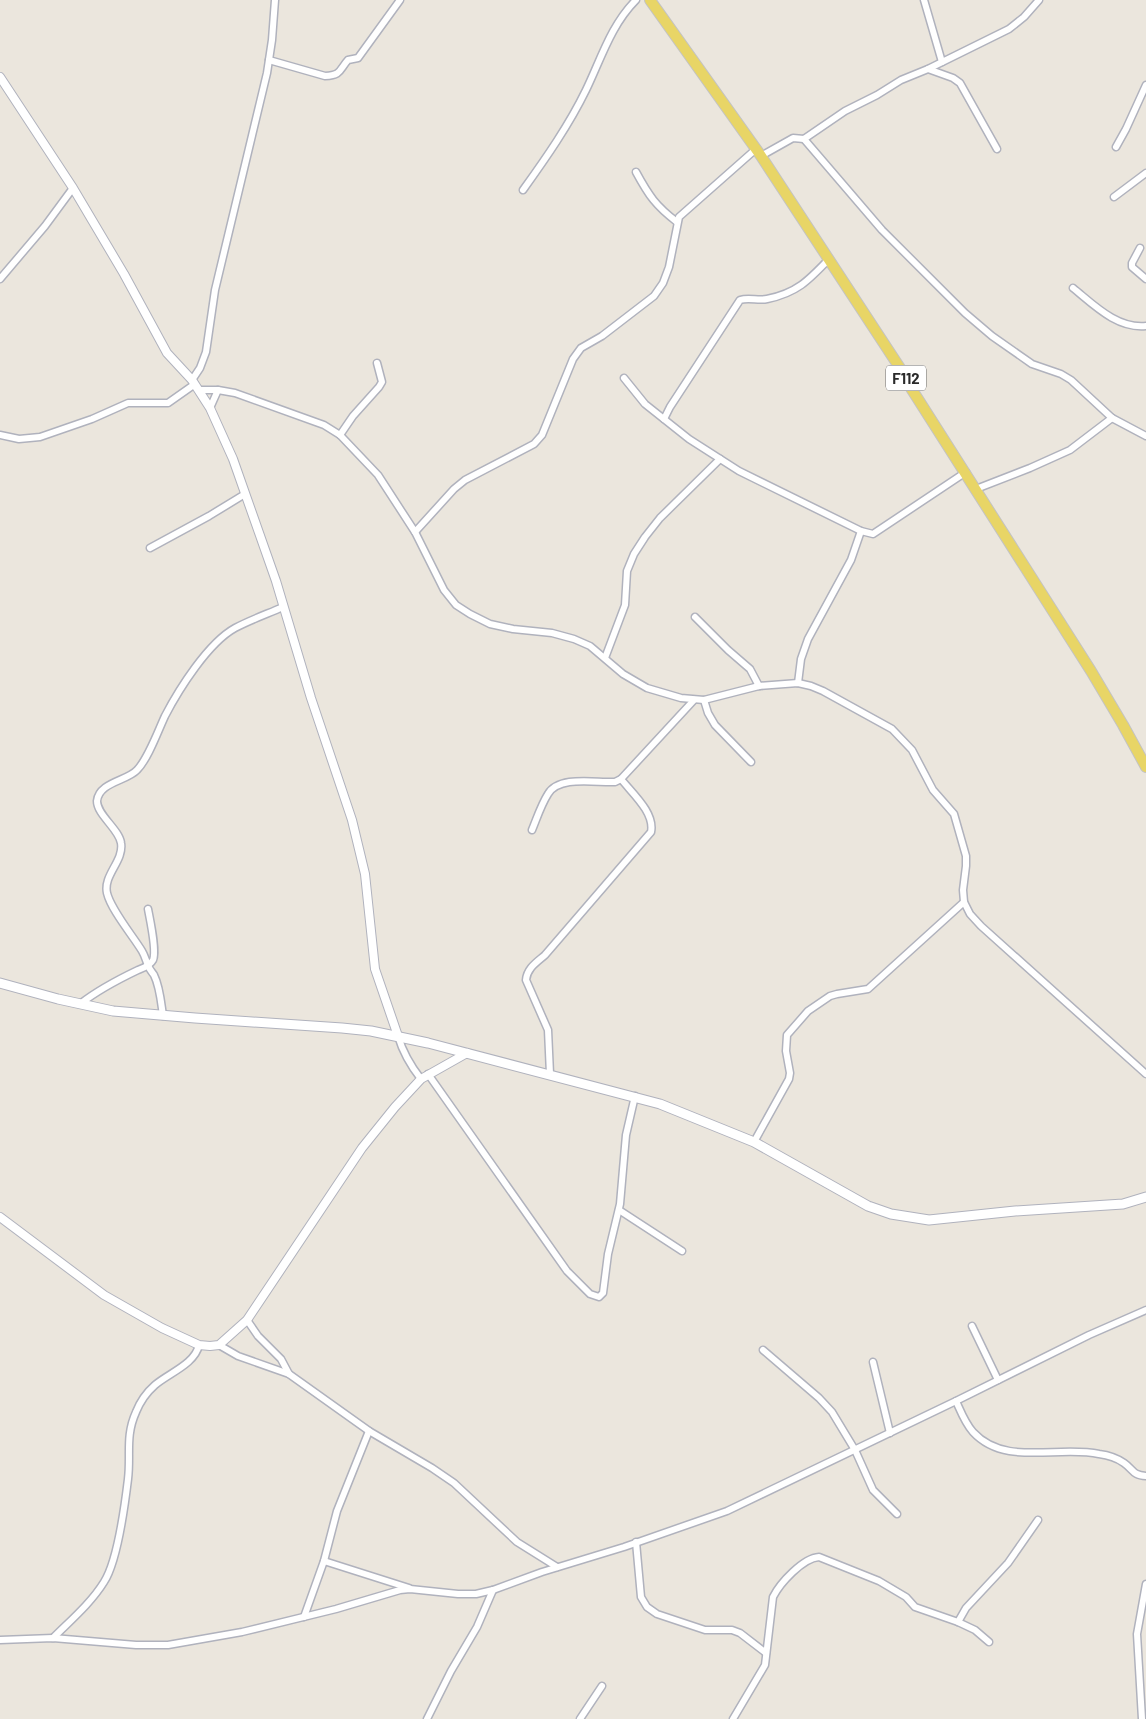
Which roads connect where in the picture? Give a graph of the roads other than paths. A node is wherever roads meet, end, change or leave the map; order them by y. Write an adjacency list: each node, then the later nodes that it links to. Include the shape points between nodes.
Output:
1 (275, 0): 7 (street)
2 (400, 0): 7 (street, via 358,58 348,60 334,76)
3 (636, 0): 19 (street, via 622,16 572,118)
4 (650, 0): 15 (main road, F112)
5 (924, 0): 8 (street)
6 (1039, 0): 8 (street, via 1009,29)
7 (269, 60): 30 (street, via 217,281 206,352)
8 (942, 62): 9 (street)
9 (928, 69): 12 (street, via 901,80); 14 (street, via 960,83)
10 (0, 77): 18 (street)
11 (1146, 85): 13 (street)
12 (804, 139): 15 (street, via 793,138); 33 (street, via 882,230 965,313 1032,364 1071,380)
13 (1116, 147)
14 (997, 149)
15 (758, 153): 21 (street, via 704,193); 23 (main road, F112)
16 (636, 172): 21 (street, via 659,208)
17 (1146, 173): 20 (street)
18 (73, 188): 24 (street); 30 (street, via 167,353)
19 (523, 190)
20 (1114, 197)
21 (677, 222): 42 (street, via 663,283 654,296 581,348 573,359 538,440 465,480)
22 (1140, 248): 25 (street, via 1132,268)
23 (829, 259): 34 (street, via 795,291 766,300 740,300); 39 (main road, F112)
24 (0, 279)
25 (1146, 279)
26 (1073, 288): 27 (street, via 1109,317)
27 (1146, 326)
28 (377, 363): 35 (street, via 382,382)
29 (624, 378): 34 (street, via 645,404)
30 (195, 385): 31 (street); 32 (street); 36 (street, via 168,403 128,404 40,437 19,439)
31 (218, 390): 32 (street); 35 (street, via 324,425)
32 (210, 408): 41 (street)
33 (1112, 418): 37 (street); 40 (street, via 1070,450)
34 (664, 419): 38 (street)
35 (340, 435): 42 (street, via 378,475)
36 (0, 436)
37 (1146, 436)
38 (720, 459): 43 (street); 47 (street, via 660,518 634,554 627,571 625,605)
39 (966, 472): 40 (main road, F112); 43 (street, via 873,534)
40 (976, 489): 53 (main road, F112, via 1124,725)
41 (245, 494): 44 (street); 45 (street)
42 (415, 532): 47 (street, via 444,590 456,605 490,624 574,639)
43 (862, 532): 48 (street, via 842,578 808,639)
44 (150, 548)
45 (283, 607): 58 (street, via 234,628 220,638 182,687 137,770 108,785 97,801 122,844 107,884 110,902 144,954); 62 (street, via 352,820 365,874 375,969)
46 (695, 617): 49 (street, via 750,669)
47 (605, 658): 50 (street, via 623,674 647,688)
48 (798, 683): 49 (street); 56 (street, via 823,691 892,729 912,750 933,790 954,814 966,856)
49 (759, 686): 51 (street)
50 (694, 700): 51 (street); 54 (street)
51 (704, 700): 52 (street, via 715,725)
52 (751, 762)
53 (1146, 767)
54 (621, 779): 55 (street, via 615,782 561,783 549,792); 65 (street, via 646,811 651,832 526,974 548,1030)
55 (532, 830)
56 (964, 902): 66 (street, via 981,926); 69 (street, via 868,989 830,996 808,1011 791,1029 786,1041 789,1079)
57 (148, 909): 58 (street, via 154,951 154,959)
58 (148, 966): 60 (street, via 110,984); 61 (street, via 159,991)
59 (0, 983): 60 (main road)
60 (80, 1004): 61 (main road)
61 (163, 1016): 62 (main road, via 342,1028)
62 (398, 1036): 63 (main road); 67 (street, via 402,1051)
63 (467, 1053): 64 (street); 65 (main road)
64 (428, 1074): 67 (street); 71 (street, via 567,1271 590,1294 599,1298 603,1293)
65 (550, 1074): 68 (main road)
66 (1146, 1074)
67 (421, 1079): 75 (street, via 362,1148)
68 (635, 1096): 69 (main road); 71 (street, via 626,1134)
69 (754, 1142): 70 (main road, via 868,1206 891,1214 929,1220 1123,1204)
70 (1146, 1197)
71 (619, 1210): 73 (street)
72 (0, 1217): 77 (street, via 104,1295)
73 (682, 1251)
74 (1146, 1310): 82 (street)
75 (247, 1320): 78 (street); 81 (street, via 281,1359)
76 (972, 1326): 82 (street)
77 (199, 1345): 78 (street); 98 (street, via 195,1355 144,1396 129,1434 124,1511 110,1568 92,1599)
78 (219, 1345): 81 (street, via 238,1356)
79 (763, 1350): 86 (street, via 819,1398)
80 (873, 1362): 85 (street)
81 (289, 1374): 84 (street)
82 (998, 1380): 83 (street)
83 (956, 1401): 85 (street); 87 (street, via 974,1433 998,1448 1013,1452 1071,1450 1096,1453 1117,1459 1134,1474)
84 (369, 1431): 91 (street, via 337,1511); 92 (street, via 454,1483 517,1542)
85 (890, 1433): 86 (street)
86 (855, 1450): 88 (street, via 873,1490); 90 (street, via 727,1511)
87 (1146, 1476)
88 (897, 1514)
89 (1038, 1520): 97 (street, via 1008,1563 966,1608)
90 (636, 1542): 92 (street); 101 (street, via 641,1597 647,1607 657,1614 705,1630 740,1632)
91 (324, 1561): 94 (street); 96 (street)
92 (557, 1567): 95 (street)
93 (1146, 1584): 106 (street, via 1137,1634)
94 (410, 1589): 95 (street, via 458,1594); 96 (street)
95 (493, 1590): 103 (street)
96 (304, 1617): 98 (street, via 168,1645)
97 (958, 1622): 100 (street); 101 (street, via 920,1610 899,1592 870,1577 820,1557 812,1558 776,1590 771,1604)
98 (53, 1638): 99 (street)
99 (0, 1640)
100 (989, 1642)
101 (766, 1653): 105 (street, via 762,1672)
102 (602, 1686): 104 (street)
103 (428, 1719)
104 (580, 1719)
105 (733, 1719)
106 (1142, 1719)

